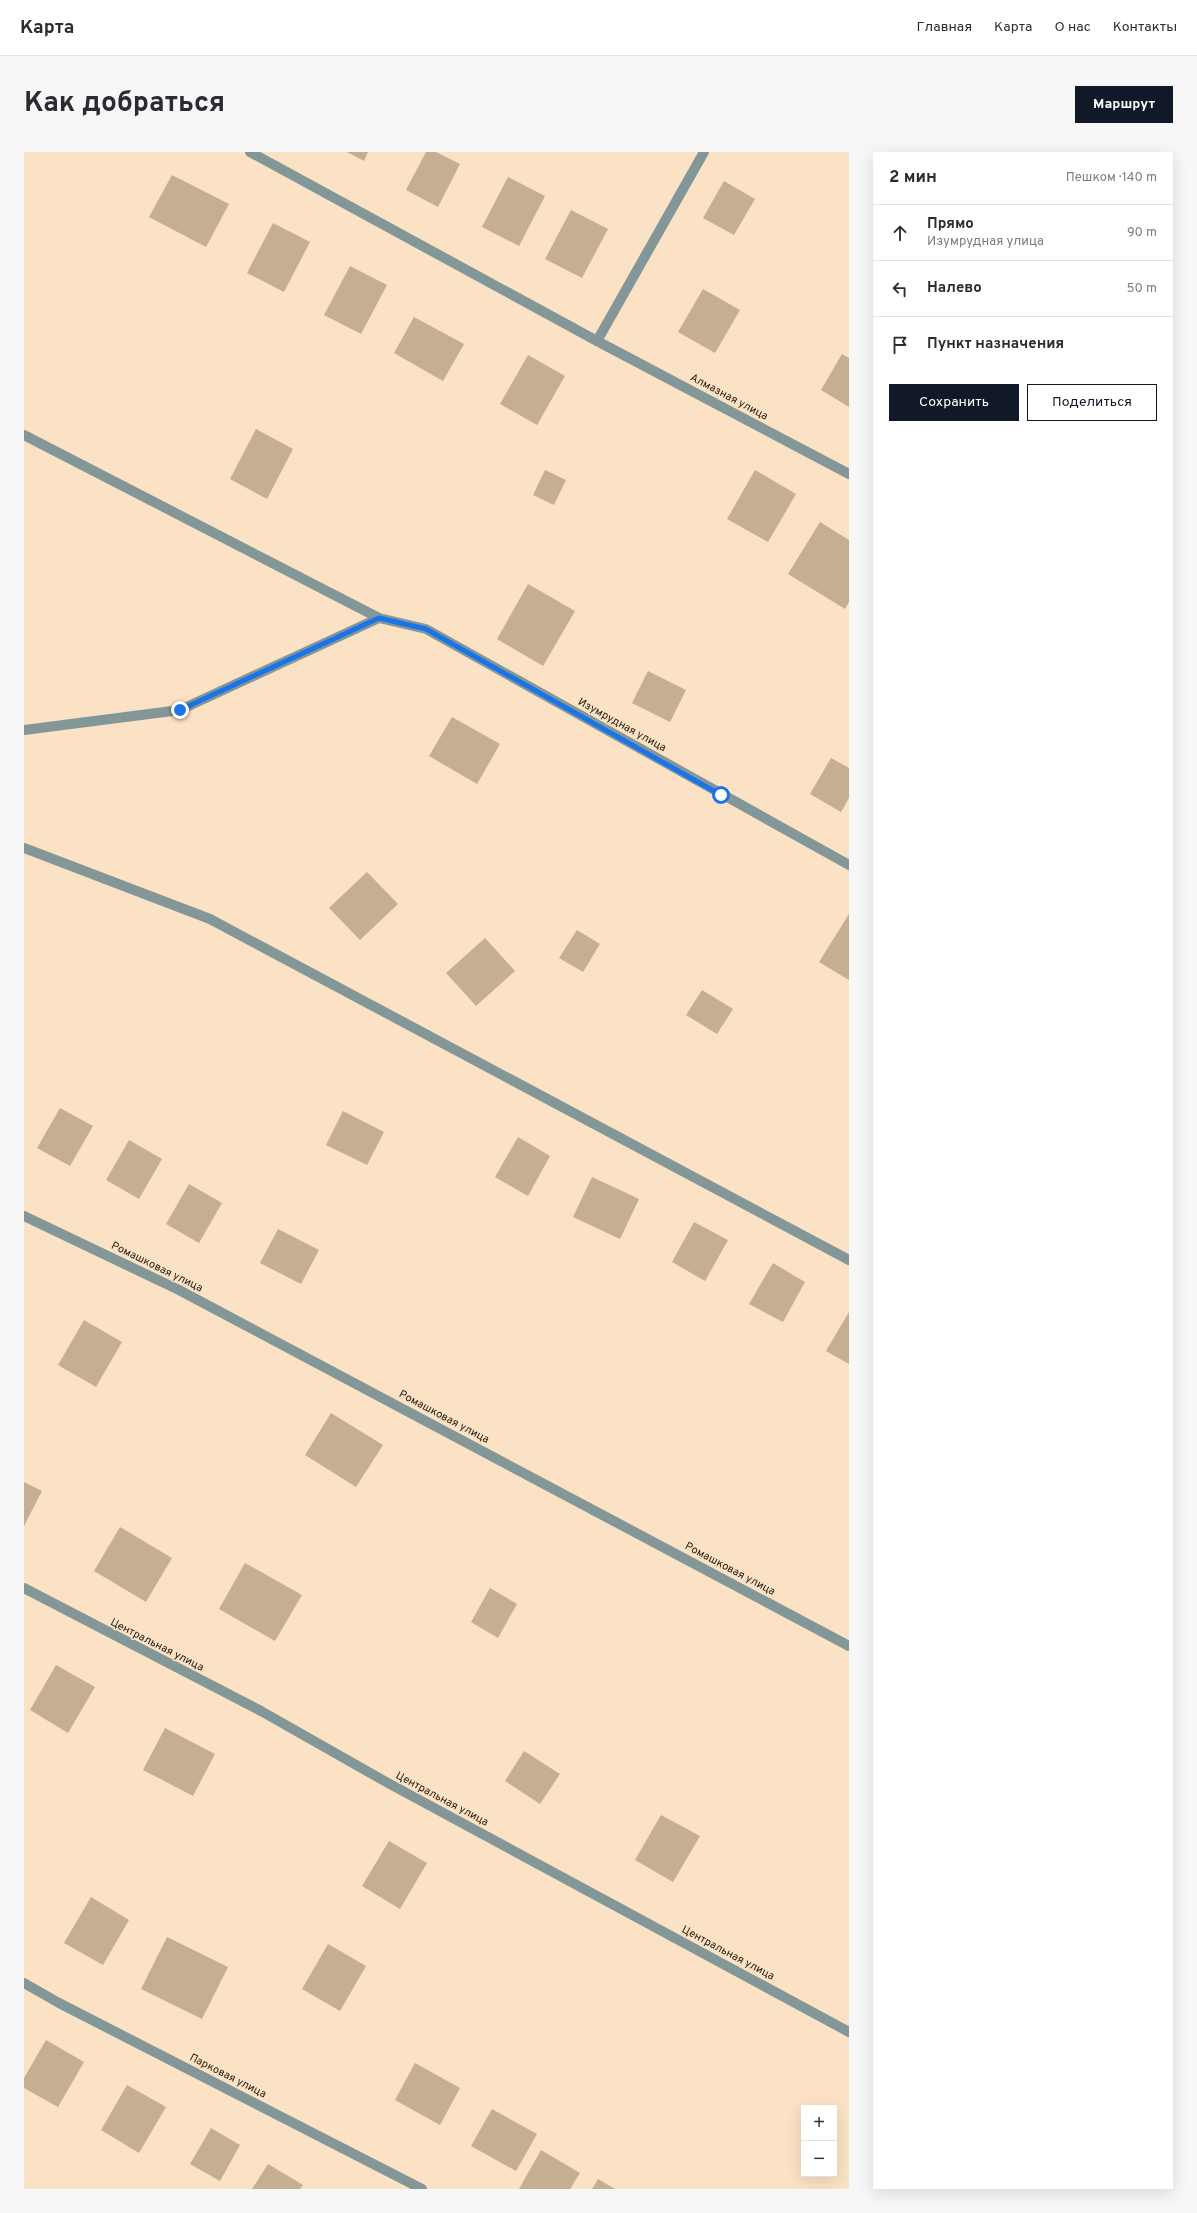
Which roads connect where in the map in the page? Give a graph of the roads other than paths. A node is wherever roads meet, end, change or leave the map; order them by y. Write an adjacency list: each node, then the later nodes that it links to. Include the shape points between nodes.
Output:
1 (250, 152): 3 (street, Алмазная улица)
2 (704, 152): 3 (street)
3 (597, 341): 5 (street, Алмазная улица)
4 (24, 435): 6 (street, Изумрудная улица)
5 (849, 474)
6 (379, 618): 7 (street, via 180,710); 9 (street, Изумрудная улица, via 426,629)
7 (24, 730)
8 (24, 848): 11 (street, via 210,919)
9 (849, 865)
10 (24, 1216): 13 (street, Ромашковая улица, via 179,1290)
11 (849, 1260)
12 (24, 1588): 15 (street, Центральная улица, via 261,1711 388,1783)
13 (849, 1646)
14 (24, 1983): 16 (street, Парковая улица, via 66,2007)
15 (849, 2032)
16 (422, 2189)

